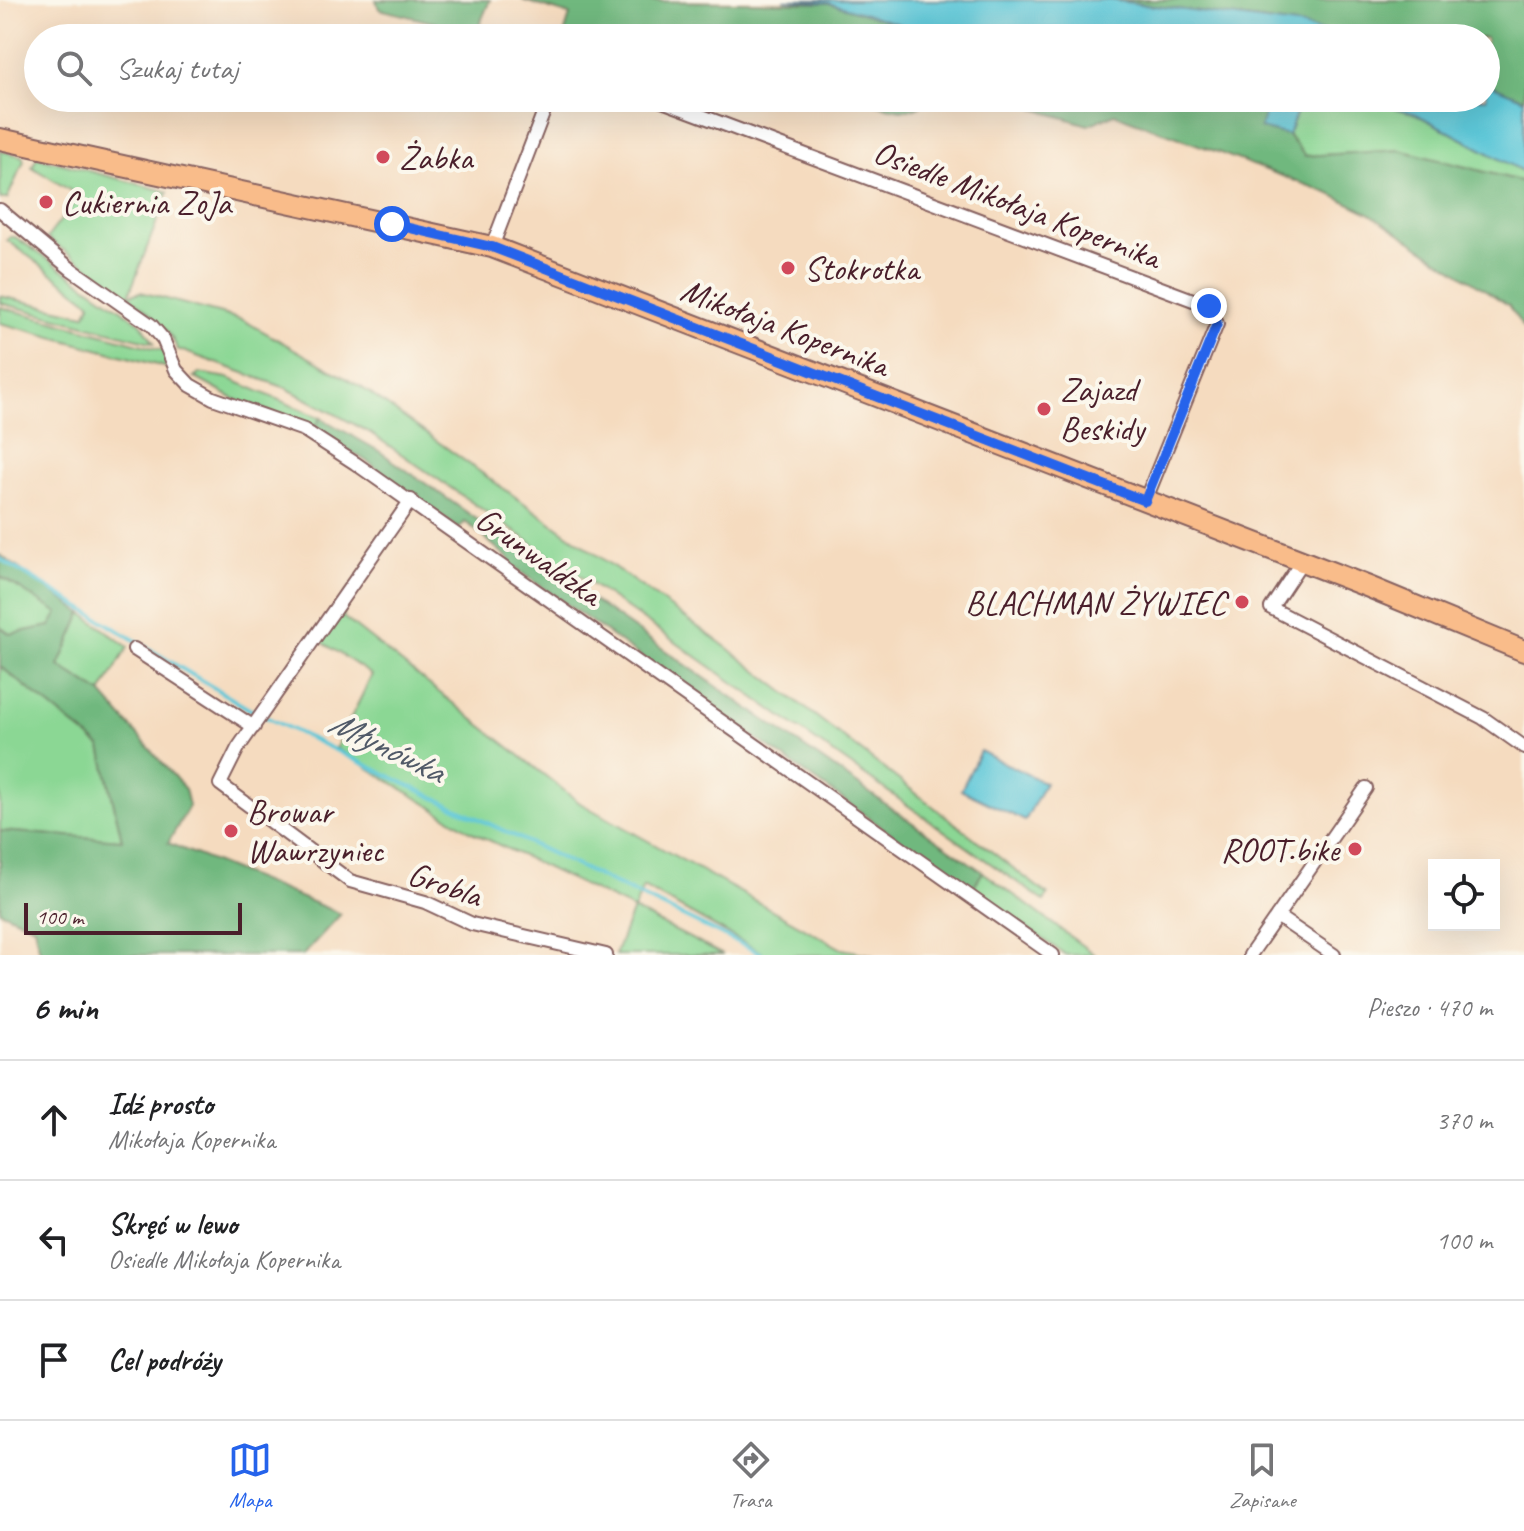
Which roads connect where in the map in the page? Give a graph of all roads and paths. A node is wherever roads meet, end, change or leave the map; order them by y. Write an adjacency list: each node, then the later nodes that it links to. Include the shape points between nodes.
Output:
1 (544, 112): 5 (street)
2 (691, 112): 7 (street, Osiedle Mikołaja Kopernika, via 1209,306 1217,324)
3 (0, 139): 5 (main road, Mikołaja Kopernika)
4 (0, 210): 6 (street, Grunwaldzka, via 151,325 190,385 304,430)
5 (492, 247): 7 (main road, Mikołaja Kopernika)
6 (411, 500): 11 (street, Grobla); 16 (street, Grunwaldzka)
7 (1145, 501): 8 (main road, Mikołaja Kopernika)
8 (1302, 561): 10 (main road, Mikołaja Kopernika); 12 (street, via 1271,608 1483,718)
9 (134, 649): 11 (street)
10 (1524, 651)
11 (254, 727): 15 (street, Grobla, via 220,784 350,881 425,902 472,924)
12 (1524, 747)
13 (1366, 788): 14 (street)
14 (1277, 916): 17 (street); 18 (street)
15 (606, 955)
16 (1053, 955)
17 (1250, 955)
18 (1334, 955)

